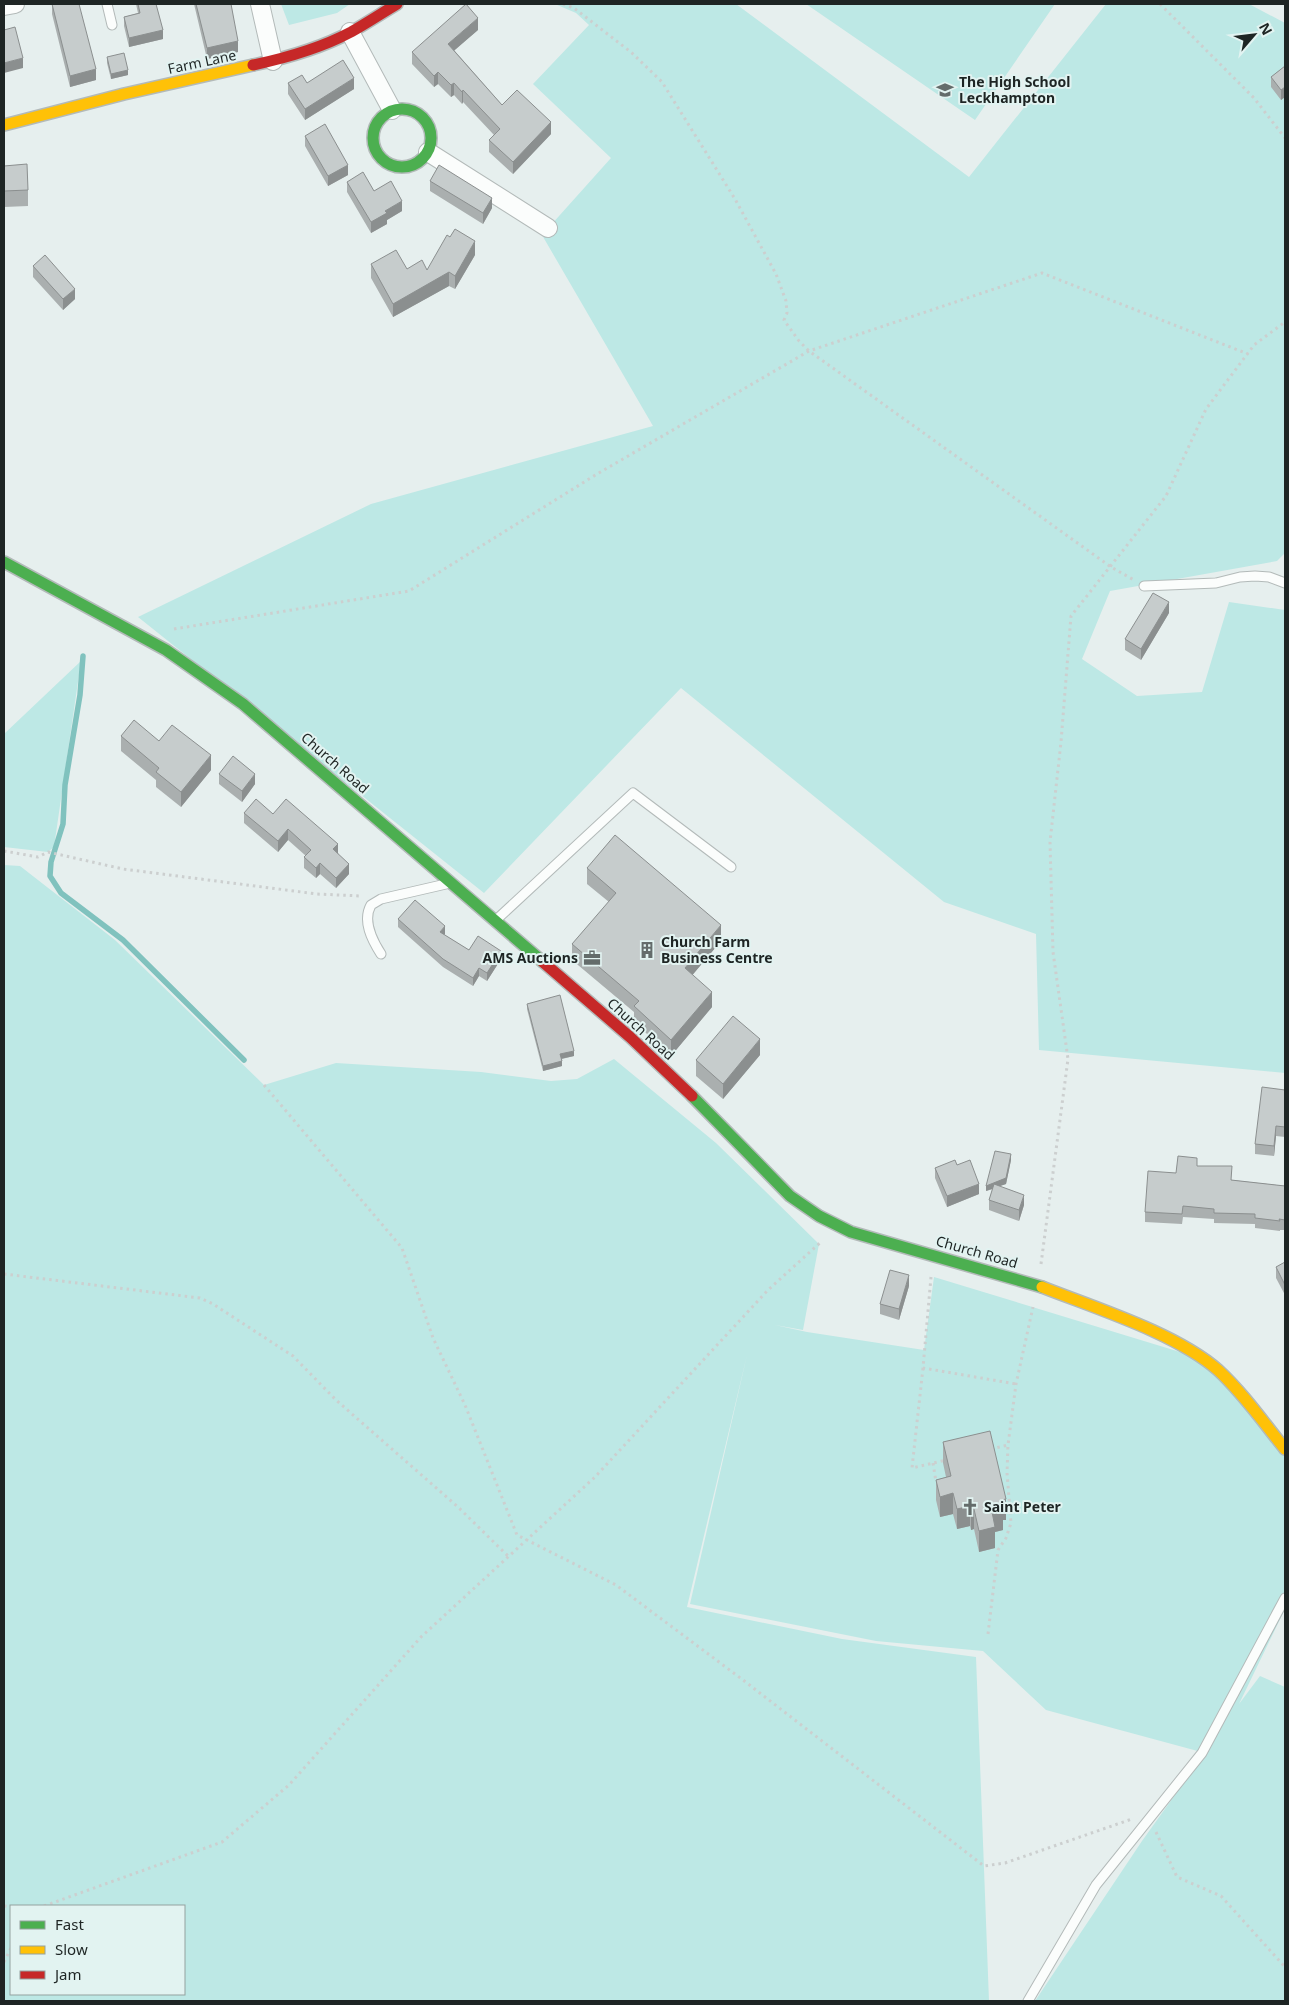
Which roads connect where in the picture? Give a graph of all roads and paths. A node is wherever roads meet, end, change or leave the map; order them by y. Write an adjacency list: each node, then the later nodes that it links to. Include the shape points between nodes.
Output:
1 (14, 4): 7 (street)
2 (107, 4): 8 (lane)
3 (260, 4): 10 (street)
4 (397, 4): 9 (street, Farm Lane)
5 (563, 4): 17 (path, via 574,8 632,53 662,82 776,274 786,301 784,320)
6 (1160, 4): 13 (path, via 1254,98)
7 (4, 6)
8 (112, 25)
9 (350, 32): 10 (street, Farm Lane); 11 (street)
10 (273, 61): 12 (street, Farm Lane)
11 (392, 110): 14 (street, via 407,109 426,122 432,136); 14 (street, via 379,120 373,135 376,152 381,159 403,168 418,163)
12 (4, 125)
13 (1285, 138)
14 (428, 152): 15 (street)
15 (548, 228)
16 (1285, 322): 18 (path, via 1254,345)
17 (809, 351): 18 (path, via 1042,273); 20 (path); 23 (path, via 598,474 409,591)
18 (1248, 354): 20 (path, via 1206,409 1166,496)
19 (4, 562): 26 (street, Church Road, via 166,650 243,704)
20 (1111, 568): 22 (path); 34 (path, via 1071,616 1050,842 1053,952 1068,1059)
21 (1285, 583): 22 (lane, via 1255,576 1216,584)
22 (1144, 586)
23 (178, 628)
24 (4, 851): 27 (path, via 38,857 48,852 132,870)
25 (730, 867): 28 (lane, via 633,794)
26 (451, 883): 27 (lane); 28 (street, Church Road)
27 (379, 900): 29 (lane, via 370,906 367,919 372,939)
28 (496, 920): 31 (street, Church Road, via 630,1037 706,1109 790,1196)
29 (381, 954)
30 (264, 1085): 43 (path, via 402,1248 434,1338 465,1405 517,1535)
31 (838, 1225): 32 (street, Church Road, via 851,1232); 43 (path, via 768,1290 596,1477)
32 (933, 1255): 34 (street, Church Road); 35 (path)
33 (4, 1274): 44 (path, via 200,1298 213,1304 293,1356 336,1400 458,1507)
34 (1038, 1285): 36 (path); 38 (street, Church Road, via 1155,1332 1203,1359 1230,1382)
35 (923, 1368): 36 (path); 41 (path, via 912,1468)
36 (1016, 1384): 37 (path)
37 (1008, 1445): 39 (path); 46 (path, via 1011,1523 998,1550)
38 (1285, 1449)
39 (989, 1450)
40 (952, 1458): 41 (path)
41 (933, 1463): 42 (path)
42 (937, 1488)
43 (528, 1539): 44 (path); 47 (path, via 616,1585 984,1866 1005,1863)
44 (509, 1557): 49 (path, via 421,1637 289,1785 222,1842)
45 (1285, 1598): 48 (lane, via 1202,1753)
46 (988, 1634)
47 (1137, 1817)
48 (1150, 1818): 52 (path, via 1177,1877 1221,1896); 53 (lane, via 1096,1885)
49 (47, 1905)
50 (10, 1950): 51 (path)
51 (4, 1962)
52 (1285, 1967)
53 (1028, 2001)

